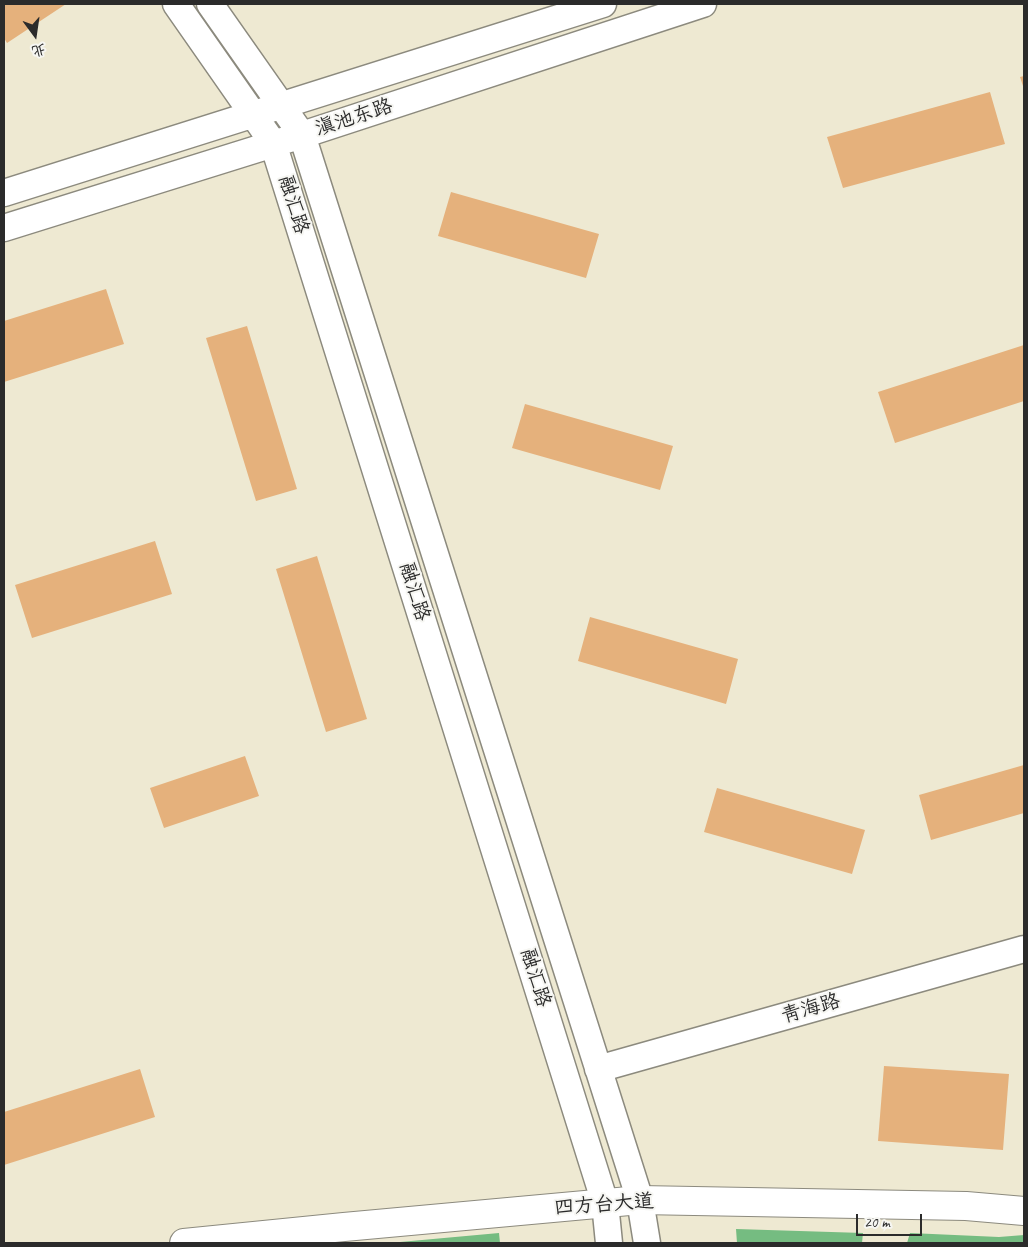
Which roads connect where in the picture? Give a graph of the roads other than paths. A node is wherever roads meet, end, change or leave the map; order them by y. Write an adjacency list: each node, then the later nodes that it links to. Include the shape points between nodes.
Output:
1 (176, 4): 6 (street, 融汇路)
2 (210, 4): 5 (street, 融汇路)
3 (603, 4): 5 (street, 滇池东路)
4 (703, 4): 7 (street, 滇池东路)
5 (281, 106): 6 (street, 滇池东路); 7 (street, 融汇路)
6 (253, 114): 8 (street, 融汇路); 9 (street, 滇池东路)
7 (302, 135): 8 (street, 滇池东路); 12 (street, 融汇路)
8 (273, 143): 10 (street, 滇池东路); 14 (street, 融汇路)
9 (4, 193)
10 (4, 228)
11 (1024, 949): 12 (street, 青海路)
12 (598, 1069): 13 (street, 融汇路)
13 (640, 1200): 14 (main road, 四方台大道); 15 (main road, 四方台大道, via 966,1206); 18 (street, 融汇路)
14 (605, 1203): 16 (main road, 四方台大道); 17 (street, 融汇路)
15 (1024, 1211)
16 (184, 1243)
17 (609, 1243)
18 (647, 1243)

